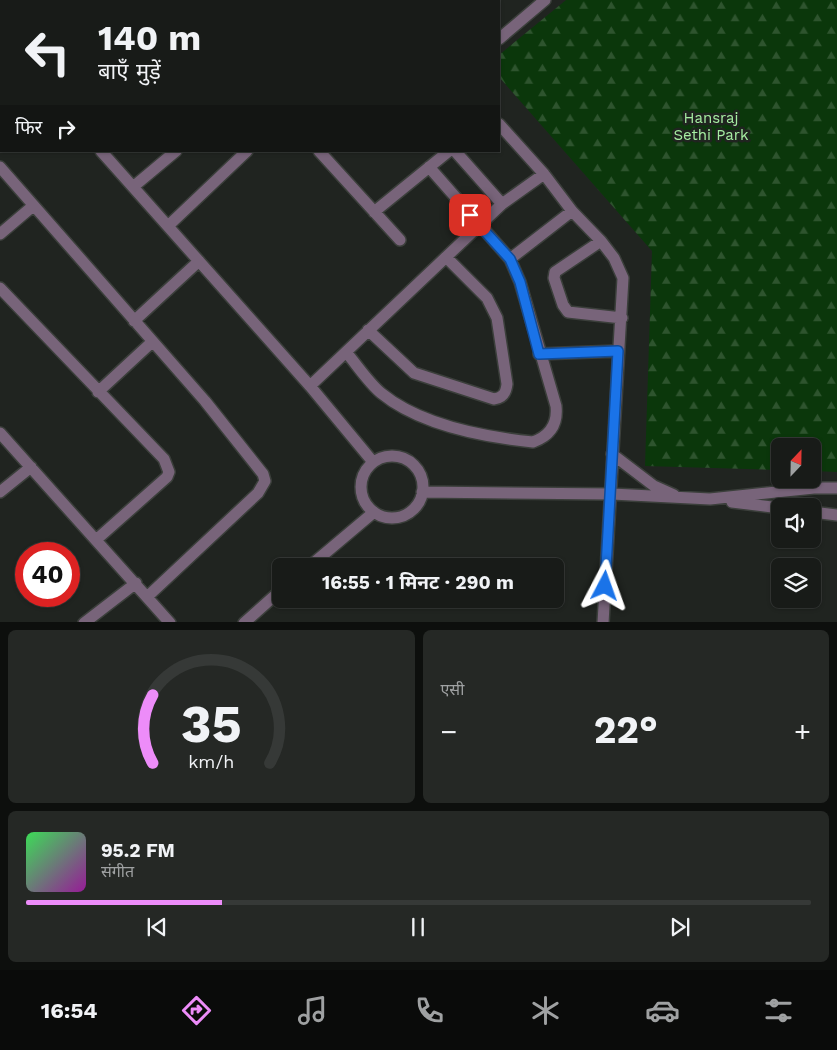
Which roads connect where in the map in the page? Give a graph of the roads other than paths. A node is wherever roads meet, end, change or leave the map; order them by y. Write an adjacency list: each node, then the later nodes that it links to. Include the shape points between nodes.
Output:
1 (545, 0): 2 (street)
2 (500, 38)
3 (500, 125): 12 (street)
4 (103, 152): 13 (street)
5 (175, 152): 13 (street)
6 (246, 152): 19 (street)
7 (320, 152): 17 (street)
8 (448, 152): 11 (street)
9 (456, 152): 14 (street)
10 (0, 167): 15 (street)
11 (429, 167): 17 (street); 18 (street)
12 (544, 174): 14 (street); 16 (street)
13 (133, 187): 19 (street)
14 (502, 204): 18 (street)
15 (33, 206): 20 (street); 28 (street)
16 (572, 211): 22 (street); 24 (street)
17 (374, 212): 21 (street)
18 (479, 225): 23 (street); 24 (street)
19 (168, 226): 25 (street)
20 (0, 234)
21 (400, 240)
22 (602, 241): 27 (street, via 623,278); 27 (street, via 558,268 554,278 568,312)
23 (446, 257): 29 (street); 29 (street, via 487,298 497,318 506,384 504,395 494,399 414,373)
24 (510, 259): 33 (street, via 520,282)
25 (199, 261): 28 (street); 34 (street)
26 (0, 288): 35 (street)
27 (622, 318): 31 (street)
28 (134, 321): 30 (street)
29 (368, 330): 32 (street)
30 (152, 342): 35 (street); 53 (street, via 259,467 265,481 258,493)
31 (618, 351): 33 (street); 37 (street)
32 (346, 352): 33 (street, via 379,391 401,406 444,426 533,442 548,434 557,415); 34 (street)
33 (539, 354)
34 (310, 386): 38 (street)
35 (98, 392): 50 (street, via 164,459 169,472 162,482)
36 (0, 433): 39 (street)
37 (612, 454): 43 (street); 44 (street, via 654,486)
38 (373, 462): 42 (street, via 388,456 407,460 420,474); 47 (street, via 365,471 361,488 367,505)
39 (31, 467): 41 (street); 50 (street)
40 (837, 488): 45 (street)
41 (0, 492)
42 (422, 492): 43 (street); 47 (street, via 407,514 390,518)
43 (612, 494): 44 (street); 58 (street)
44 (680, 498): 45 (street)
45 (710, 499): 46 (street)
46 (771, 507)
47 (374, 512): 51 (street)
48 (821, 513): 49 (street)
49 (837, 515)
50 (96, 540): 52 (street)
51 (319, 558)
52 (136, 583): 53 (street); 55 (street)
53 (147, 597): 56 (street)
54 (272, 598): 57 (street)
55 (84, 622)
56 (170, 622)
57 (244, 622)
58 (603, 622)

